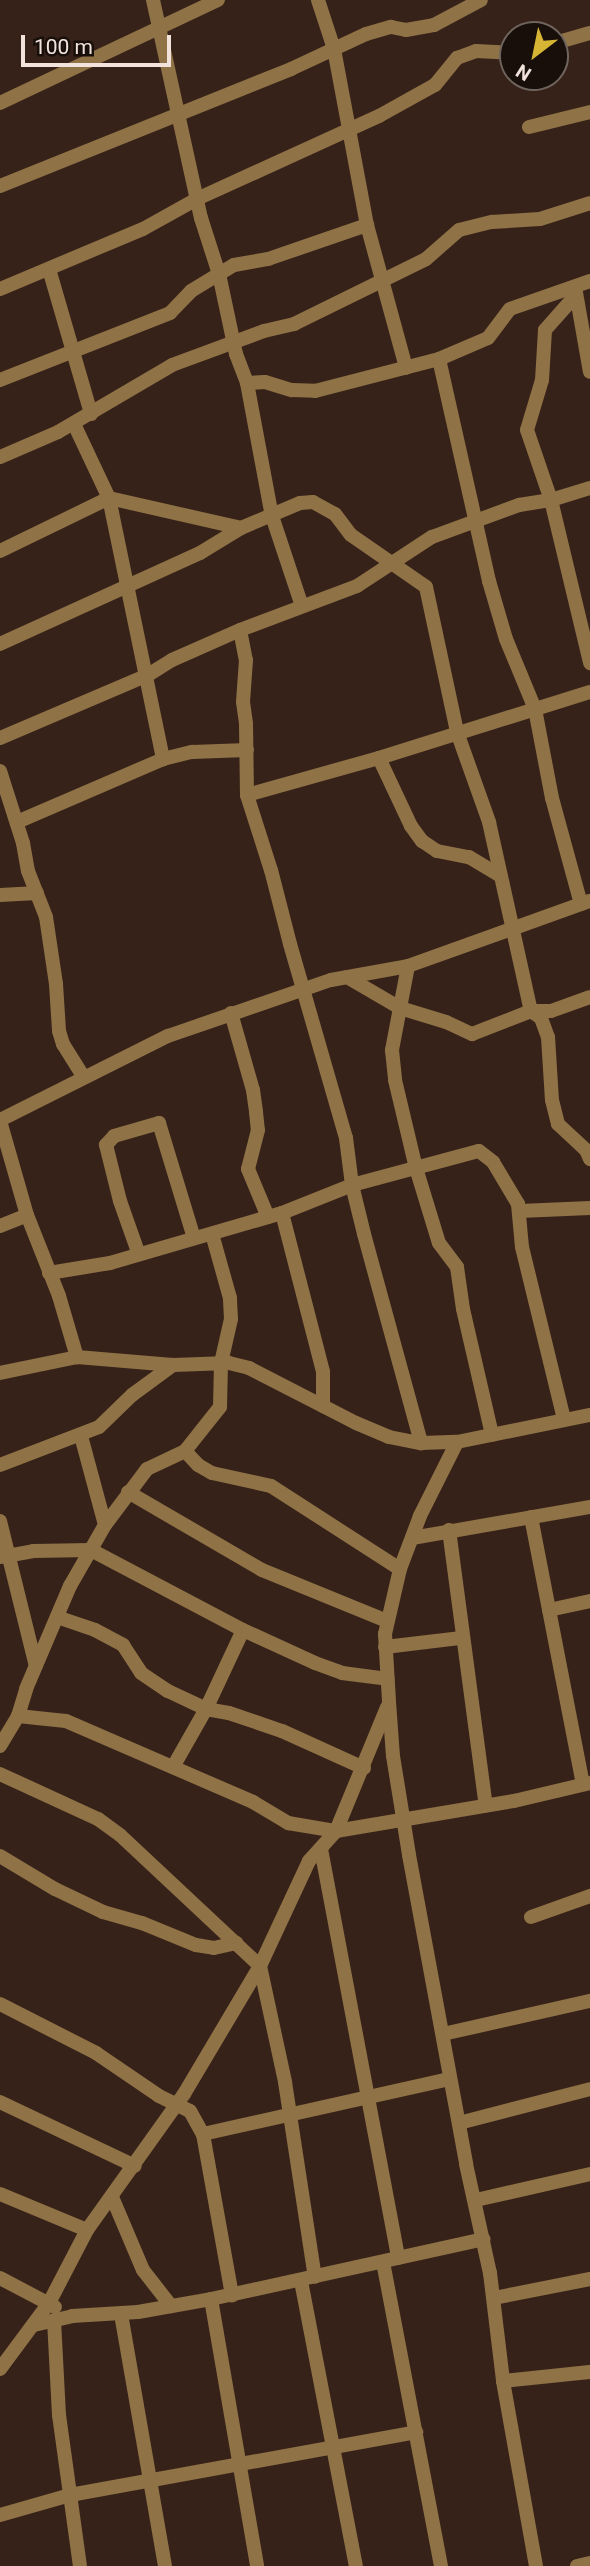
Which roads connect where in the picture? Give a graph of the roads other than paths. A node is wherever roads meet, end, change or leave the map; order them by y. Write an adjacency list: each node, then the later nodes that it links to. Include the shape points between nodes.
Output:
1 (153, 0): 5 (street)
2 (218, 0): 5 (street)
3 (318, 0): 8 (street)
4 (481, 0): 8 (street, via 434,26 382,29)
5 (160, 25): 10 (street); 12 (street)
6 (590, 33): 7 (street)
7 (569, 39)
8 (334, 49): 12 (street); 14 (street)
9 (499, 52): 14 (street, via 476,51 457,58 435,85)
10 (0, 103)
11 (590, 113): 13 (street)
12 (180, 114): 15 (street); 16 (street)
13 (530, 127)
14 (350, 130): 16 (street); 18 (street)
15 (0, 186)
16 (199, 198): 19 (street, via 143,229); 20 (street, via 208,246)
17 (590, 203): 21 (street, via 540,219 459,230 426,259)
18 (367, 225): 20 (street, via 268,259 234,264); 21 (street)
19 (49, 269): 23 (street); 26 (street)
20 (219, 274): 25 (street); 26 (street, via 191,291 170,313)
21 (382, 279): 25 (street, via 295,324); 28 (street)
22 (590, 281): 24 (street)
23 (0, 289)
24 (576, 291): 27 (street, via 510,309 488,338); 29 (street); 37 (street, via 545,330 542,380 527,430)
25 (234, 341): 31 (street); 32 (street, via 155,373)
26 (74, 352): 30 (street); 32 (street)
27 (439, 359): 28 (street); 39 (street)
28 (406, 368): 31 (street, via 315,391)
29 (590, 372)
30 (0, 380)
31 (247, 383): 38 (street)
32 (92, 414): 33 (street)
33 (74, 424): 34 (street); 36 (street)
34 (0, 457)
35 (590, 488): 37 (street)
36 (109, 498): 40 (street); 41 (street); 43 (street)
37 (551, 500): 39 (street, via 519,505); 47 (street)
38 (272, 516): 40 (street); 42 (street, via 300,503 320,504 335,514 351,536); 44 (street)
39 (477, 520): 42 (street, via 432,537); 50 (street, via 506,639)
40 (241, 528): 43 (street)
41 (0, 551)
42 (392, 565): 44 (street, via 357,586); 51 (street, via 426,587)
43 (127, 587): 46 (street); 48 (street)
44 (302, 606): 45 (street)
45 (240, 630): 48 (street); 53 (street, via 246,660)
46 (0, 644)
47 (590, 663)
48 (148, 675): 52 (street); 55 (street)
49 (590, 692): 50 (street)
50 (535, 709): 51 (street); 62 (street, via 552,798)
51 (457, 732): 54 (street); 59 (street, via 489,822)
52 (0, 738)
53 (247, 750): 55 (street, via 201,751); 57 (street)
54 (379, 758): 57 (street); 59 (street, via 422,841 437,851 469,858)
55 (163, 759): 58 (street)
56 (0, 771): 58 (street)
57 (247, 795): 66 (street)
58 (17, 822): 60 (street)
59 (501, 877): 63 (street)
60 (37, 894): 61 (street); 71 (street, via 52,950 59,1031)
61 (0, 895)
62 (585, 902): 63 (street)
63 (513, 928): 64 (street); 69 (street)
64 (408, 966): 65 (street); 68 (street)
65 (348, 977): 66 (street); 68 (street)
66 (303, 990): 70 (street); 75 (street, via 346,1138)
67 (590, 997): 69 (street, via 551,1011)
68 (400, 1008): 69 (street, via 472,1034); 74 (street, via 392,1050 394,1070)
69 (531, 1011): 73 (street, via 541,1018 548,1037 558,1124)
70 (231, 1013): 71 (street, via 139,1048); 79 (street, via 253,1090 258,1130 248,1169)
71 (83, 1076): 72 (street)
72 (0, 1121): 78 (street)
73 (590, 1158)
74 (416, 1168): 75 (street); 77 (street, via 479,1151 494,1163); 92 (street, via 439,1243 457,1267)
75 (352, 1185): 79 (street); 95 (street)
76 (590, 1208): 77 (street)
77 (520, 1211): 91 (street, via 522,1247)
78 (27, 1215): 80 (street); 84 (street)
79 (275, 1215): 81 (street); 89 (street, via 323,1372)
80 (0, 1226)
81 (212, 1234): 82 (street); 86 (street, via 230,1297 231,1319)
82 (194, 1238): 83 (street); 83 (street, via 159,1123 114,1136 106,1145)
83 (138, 1252): 84 (street, via 110,1263)
84 (49, 1273): 85 (street)
85 (77, 1357): 87 (street); 88 (street)
86 (221, 1363): 87 (street); 89 (street, via 248,1368); 96 (street, via 220,1407)
87 (173, 1365): 93 (street, via 132,1395 115,1415)
88 (0, 1373)
89 (323, 1406): 95 (street, via 389,1437)
90 (590, 1415): 91 (street)
91 (564, 1419): 92 (street)
92 (492, 1434): 94 (street)
93 (81, 1436): 97 (street); 102 (street)
94 (457, 1442): 95 (street); 104 (street)
95 (421, 1443)
96 (186, 1451): 98 (street, via 146,1469); 107 (street, via 212,1473 271,1486)
97 (0, 1465)
98 (128, 1492): 102 (street); 111 (street, via 251,1565)
99 (590, 1507): 100 (street)
100 (531, 1517): 103 (street); 109 (street)
101 (0, 1521): 106 (street)
102 (105, 1525): 105 (street)
103 (449, 1530): 104 (street); 113 (street)
104 (412, 1538): 107 (street)
105 (91, 1550): 106 (street); 110 (street); 112 (street)
106 (4, 1556): 115 (street)
107 (400, 1569): 111 (street)
108 (590, 1601): 109 (street)
109 (549, 1610): 124 (street)
110 (57, 1617): 115 (street); 118 (street, via 123,1645 149,1679)
111 (387, 1621): 114 (street)
112 (243, 1630): 116 (street, via 342,1673); 118 (street)
113 (461, 1638): 114 (street); 125 (street)
114 (386, 1647): 116 (street)
115 (36, 1666): 119 (street)
116 (388, 1679): 117 (street)
117 (389, 1702): 122 (street); 126 (street)
118 (206, 1709): 121 (street); 122 (street, via 282,1731)
119 (18, 1716): 120 (street); 121 (street, via 66,1721)
120 (0, 1746)
121 (173, 1767): 127 (street, via 267,1808 288,1823)
122 (364, 1768): 127 (street)
123 (0, 1774): 132 (street, via 98,1819)
124 (587, 1784): 125 (street)
125 (486, 1806): 126 (street)
126 (404, 1818): 127 (street); 136 (street)
127 (336, 1830): 128 (street)
128 (321, 1849): 133 (street, via 309,1861); 139 (street)
129 (0, 1856): 132 (street, via 103,1912 196,1945 214,1948)
130 (590, 1896): 131 (street)
131 (531, 1917)
132 (236, 1943): 133 (street)
133 (260, 1966): 141 (street); 142 (street)
134 (590, 2001): 136 (street)
135 (0, 2004): 141 (street, via 96,2053)
136 (443, 2034): 137 (street)
137 (450, 2080): 139 (street); 143 (street)
138 (590, 2089): 143 (street)
139 (367, 2098): 142 (street); 152 (street)
140 (0, 2102): 145 (street)
141 (178, 2104): 144 (street, via 190,2111); 145 (street)
142 (289, 2114): 144 (street); 155 (street)
143 (459, 2123): 149 (street)
144 (203, 2134): 157 (street)
145 (135, 2166): 148 (street)
146 (590, 2174): 149 (street)
147 (0, 2194): 150 (street)
148 (112, 2197): 150 (street); 161 (street, via 143,2270)
149 (476, 2200): 151 (street)
150 (87, 2230): 160 (street)
151 (483, 2239): 152 (street); 158 (street)
152 (398, 2258): 153 (street)
153 (383, 2262): 155 (street); 169 (street)
154 (0, 2278): 160 (street)
155 (308, 2279): 157 (street); 170 (street)
156 (590, 2279): 158 (street)
157 (232, 2295): 159 (street)
158 (494, 2298): 168 (street)
159 (211, 2299): 161 (street); 171 (street)
160 (49, 2303): 163 (street); 165 (street)
161 (171, 2306): 162 (street)
162 (121, 2314): 163 (street); 172 (street)
163 (72, 2316): 164 (street)
164 (54, 2320): 165 (street); 173 (street, via 59,2415)
165 (34, 2325): 166 (street)
166 (1, 2367)
167 (590, 2372): 168 (street)
168 (503, 2381): 181 (street)
169 (416, 2432): 170 (street); 180 (street)
170 (332, 2449): 171 (street); 179 (street)
171 (239, 2462): 172 (street); 178 (street)
172 (149, 2479): 173 (street); 177 (street)
173 (70, 2494): 174 (street); 176 (street)
174 (0, 2515)
175 (590, 2563): 182 (street)
176 (80, 2566)
177 (165, 2566)
178 (257, 2566)
179 (356, 2566)
180 (441, 2566)
181 (536, 2566)
182 (577, 2566)

